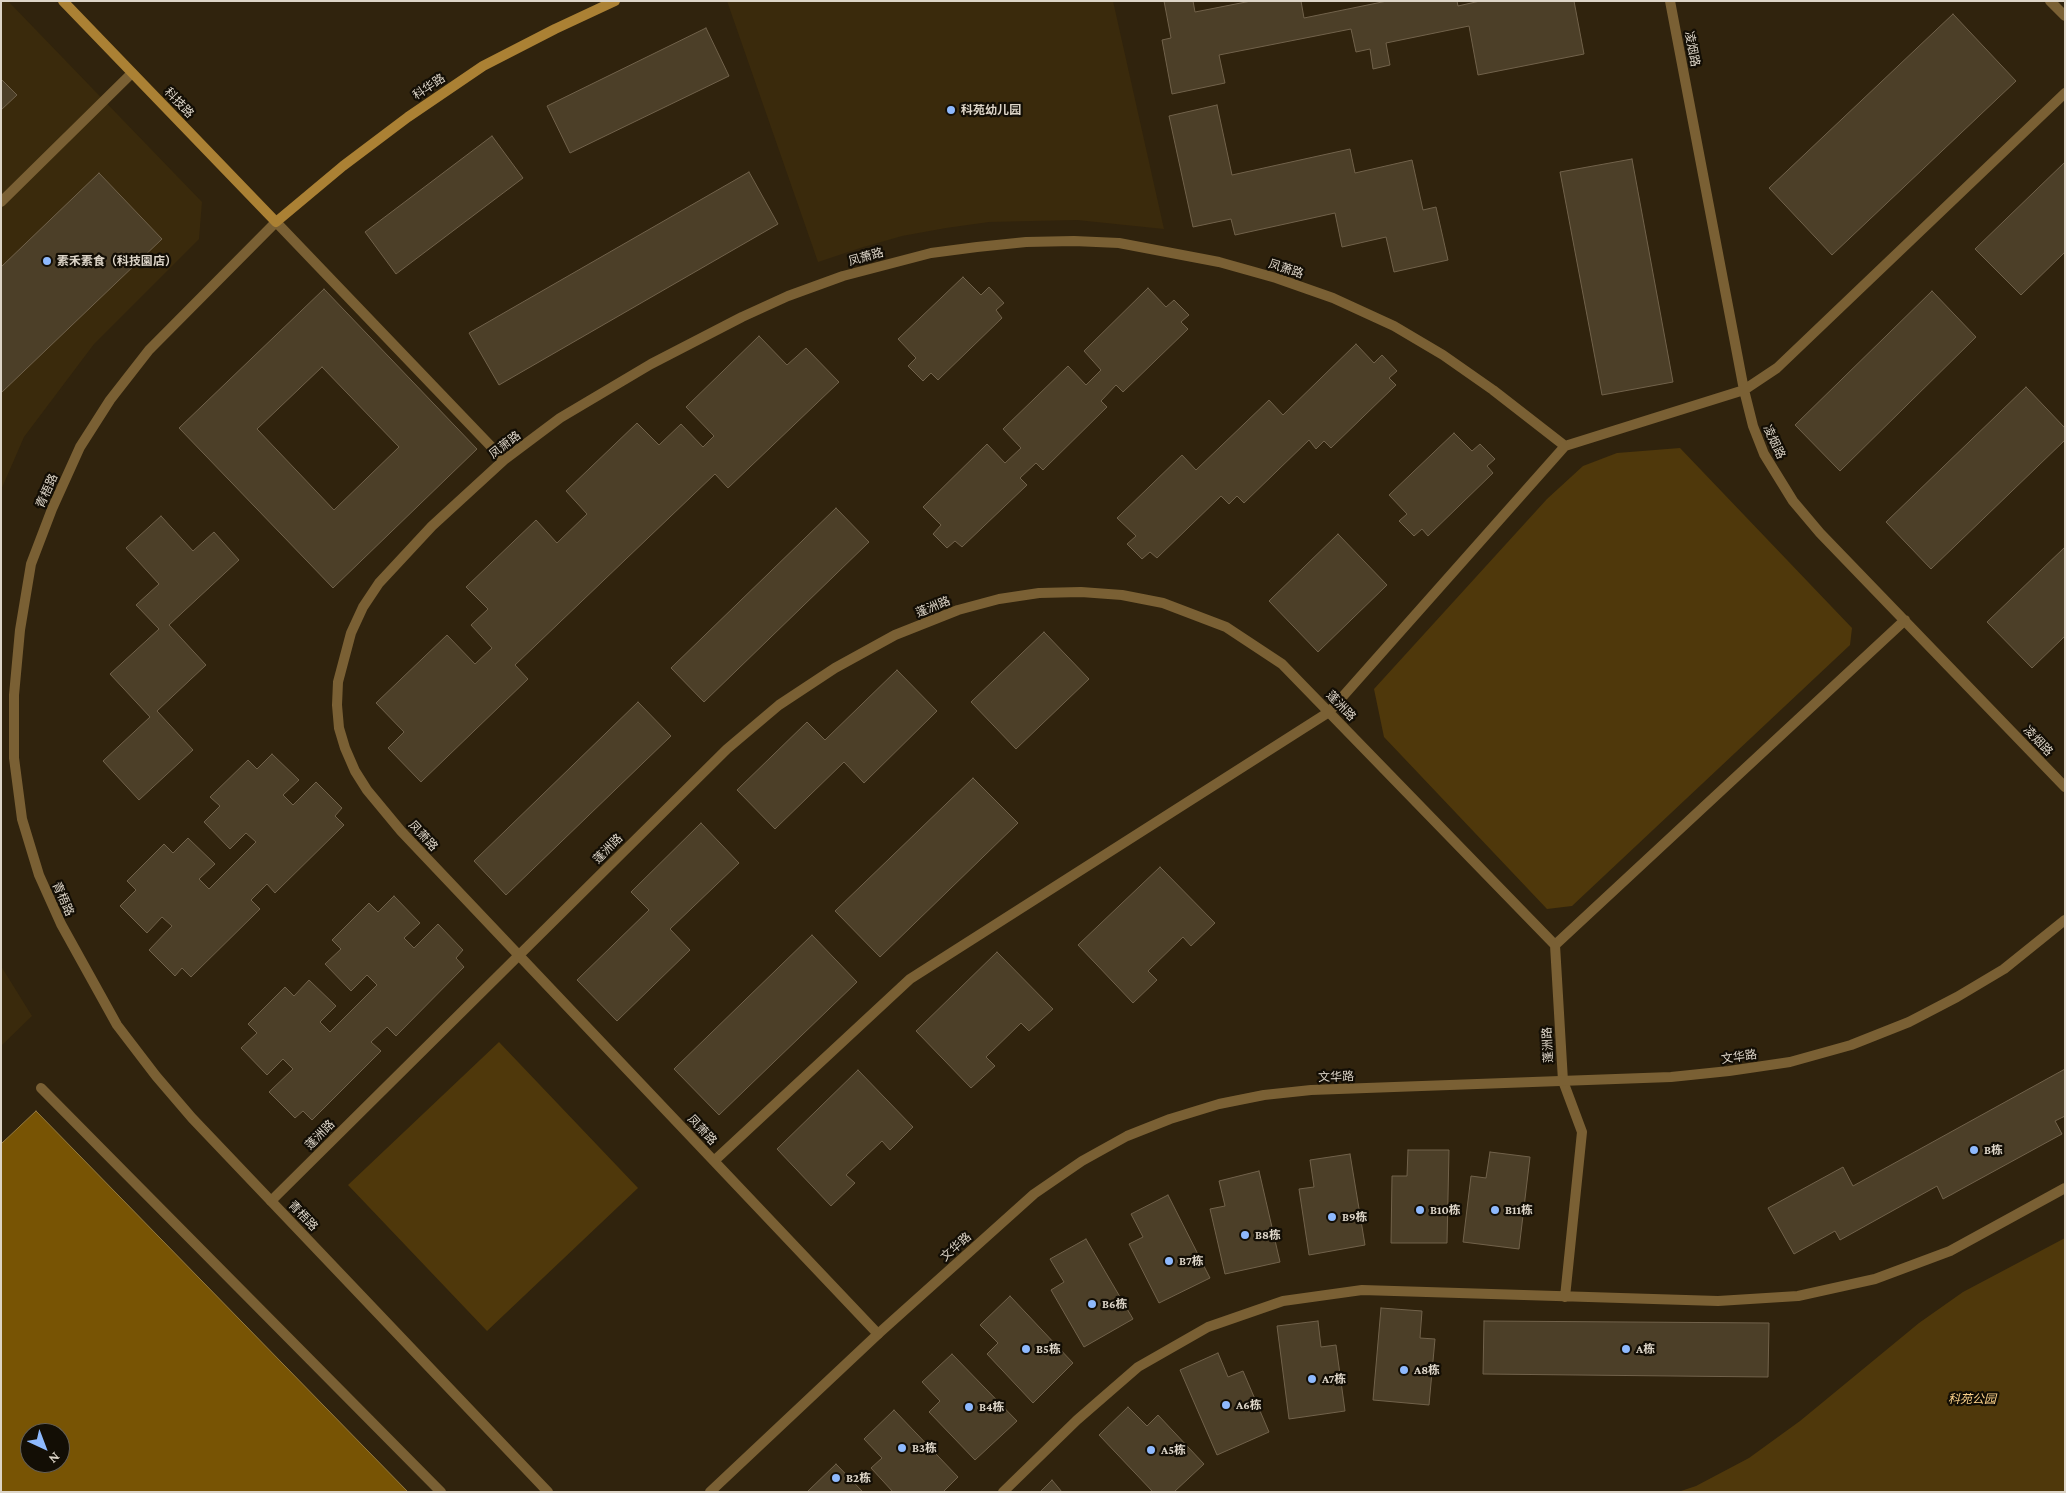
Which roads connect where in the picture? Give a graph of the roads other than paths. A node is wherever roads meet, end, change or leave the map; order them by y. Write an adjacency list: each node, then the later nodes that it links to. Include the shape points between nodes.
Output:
1 (63, 1): 6 (main road, 科技路)
2 (615, 1): 9 (main road, 科华路, via 483,66 372,144)
3 (1670, 1): 10 (street, 凌烟路)
4 (2050, 1): 5 (street)
5 (2065, 16)
6 (132, 73): 8 (street); 9 (main road, 科技路)
7 (2065, 93): 10 (street, via 1777,368)
8 (1, 202)
9 (276, 222): 12 (street); 23 (street, 青梧路, via 149,350 110,400 80,447 31,564 20,630 14,704 14,758 22,819 39,875 60,924 117,1025 192,1118)
10 (1744, 390): 11 (street); 13 (street, 凌烟路, via 1764,454 1793,501)
11 (1565, 446): 12 (street, 凤萧路, via 1443,355 1394,326 1333,298 1219,262 1118,243 1065,241 931,253 843,276 788,296 698,339 602,392 560,418); 14 (street)
12 (504, 460): 18 (street, 凤萧路, via 432,526 379,583 351,633 338,682 337,705 345,748 367,790 401,831)
13 (1905, 620): 15 (street, 凌烟路); 17 (street)
14 (1329, 712): 17 (street, 蓬洲路); 18 (street, 蓬洲路, via 1282,664 1234,632 1163,603 1122,595 1039,593 958,610 895,635 835,668 779,706 727,749); 21 (street, via 910,979)
15 (2065, 787)
16 (2065, 920): 19 (street, 文华路, via 2004,969 1957,997 1909,1022 1851,1045 1790,1062 1729,1071 1671,1077)
17 (1555, 946): 19 (street, 蓬洲路)
18 (519, 955): 21 (street, 凤萧路); 23 (street, 蓬洲路)
19 (1563, 1081): 24 (street, 蓬洲路, via 1582,1132); 25 (street, 文华路, via 1311,1090 1219,1104 1170,1119 1097,1152 1034,1194)
20 (41, 1088): 26 (street)
21 (714, 1161): 25 (street, 凤萧路)
22 (2065, 1188): 24 (street, via 1950,1251 1875,1279 1798,1296 1718,1301)
23 (271, 1201): 27 (street, 青梧路)
24 (1566, 1297): 29 (street, via 1362,1290 1283,1302 1208,1327 1138,1367 1077,1420)
25 (878, 1334): 28 (street, 文华路)
26 (441, 1492)
27 (548, 1492)
28 (710, 1492)
29 (1003, 1492)

